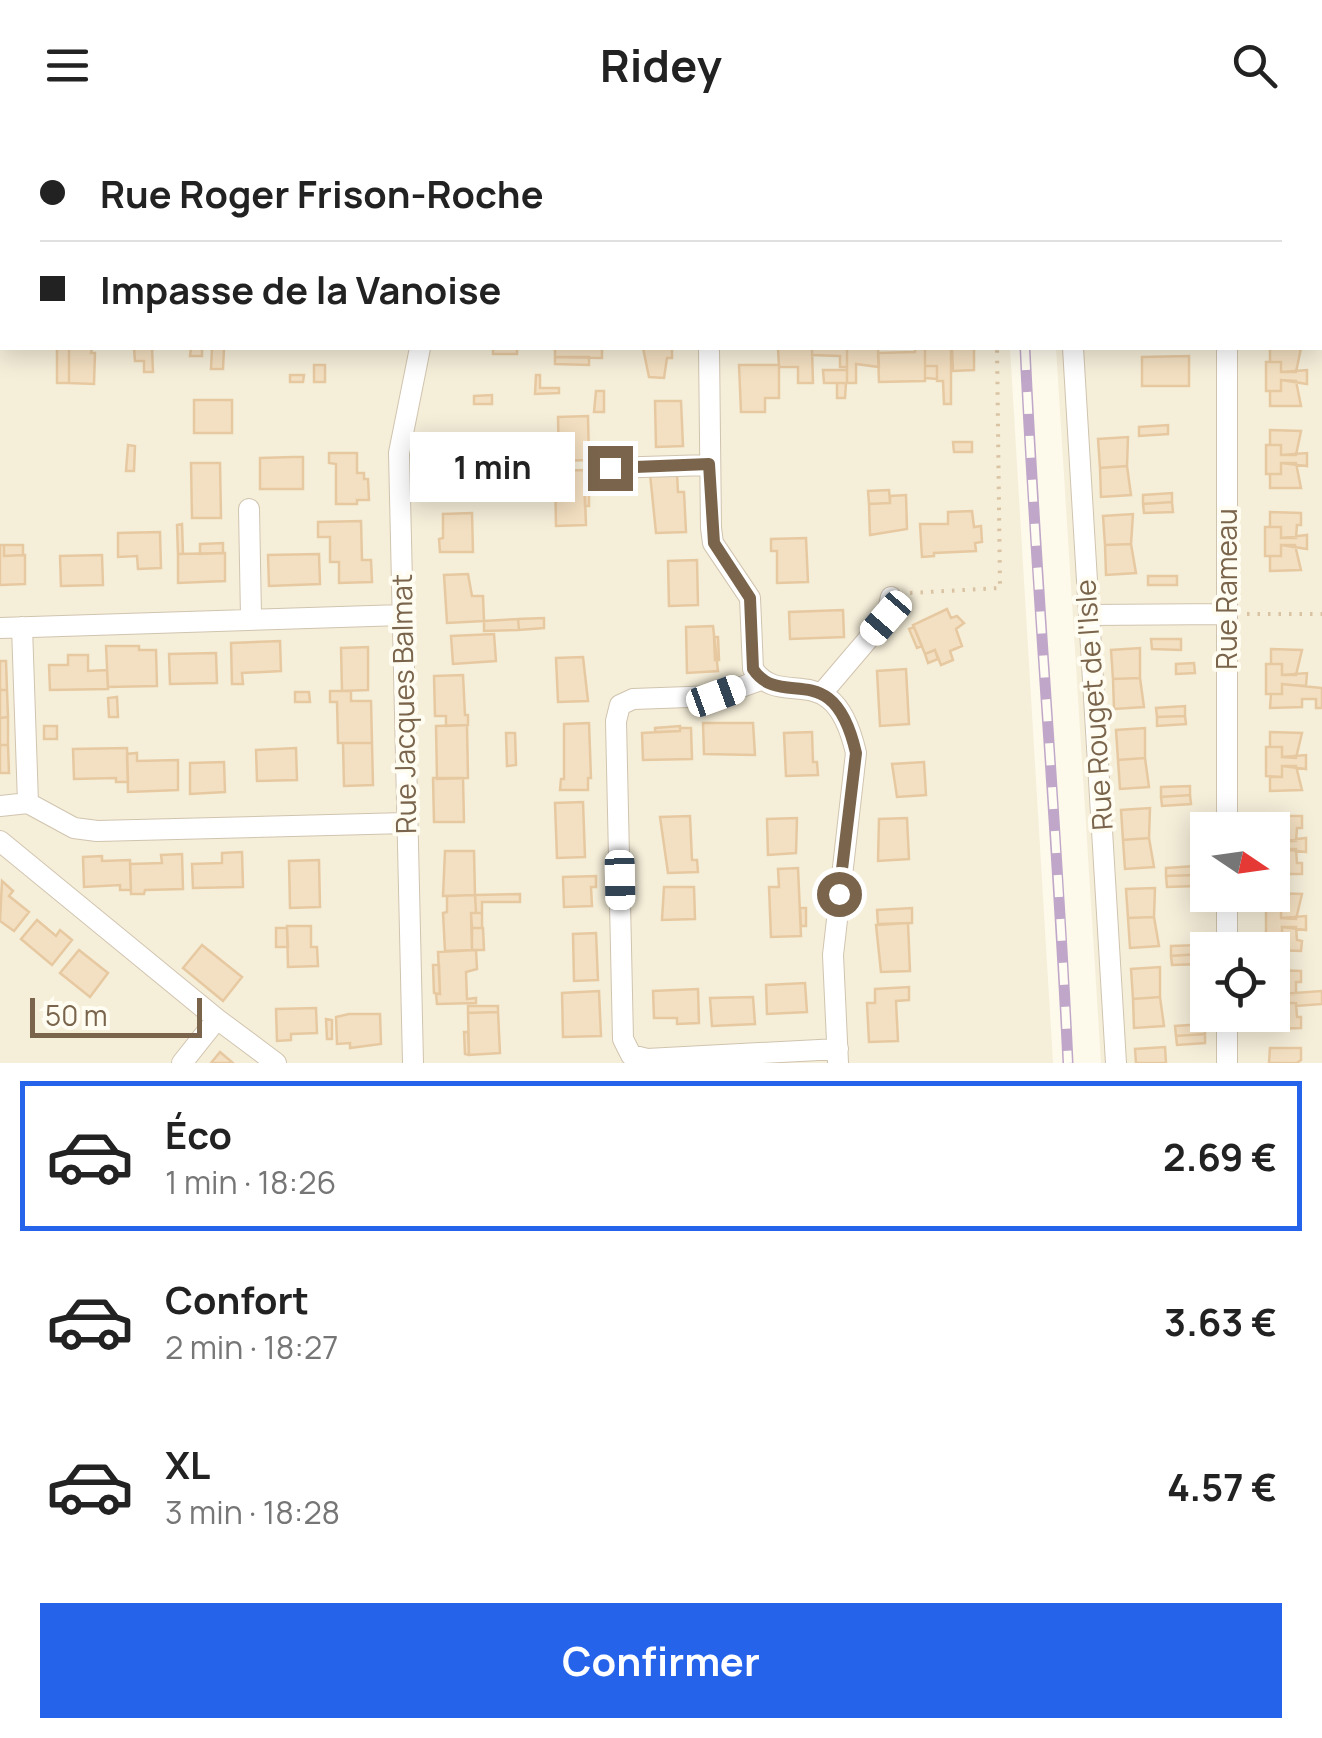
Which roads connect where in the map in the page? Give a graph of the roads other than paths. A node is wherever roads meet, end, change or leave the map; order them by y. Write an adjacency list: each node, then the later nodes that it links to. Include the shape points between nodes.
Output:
1 (420, 350): 10 (street, Rue Jacques Balmat, via 399,453)
2 (709, 350): 5 (street)
3 (1072, 350): 11 (street, Rue Rouget de l'Isle)
4 (1227, 350): 9 (street, Rue Rameau)
5 (709, 464): 6 (street); 15 (street, via 714,543 750,598 753,669)
6 (610, 468)
7 (249, 509): 12 (street)
8 (891, 597): 16 (street, via 886,618)
9 (1227, 614): 11 (street); 19 (street, Rue Rameau)
10 (402, 615): 12 (street); 20 (street, Rue Jacques Balmat)
11 (1089, 615): 29 (street, Rue Rouget de l'Isle)
12 (251, 618): 13 (street)
13 (22, 627): 14 (street); 17 (street)
14 (0, 628)
15 (760, 680): 16 (street); 25 (street, via 716,696 620,705)
16 (823, 692): 24 (street, via 838,707 856,753 833,955)
17 (28, 803): 18 (street); 20 (street, via 74,828 97,831)
18 (0, 806)
19 (1227, 812)
20 (406, 823): 28 (street, Rue Jacques Balmat)
21 (0, 841): 22 (street)
22 (217, 1020): 26 (street); 27 (street)
23 (1228, 1032): 30 (street)
24 (838, 1056): 25 (street)
25 (626, 1059)
26 (182, 1063)
27 (276, 1063)
28 (413, 1063)
29 (1116, 1063)
30 (1228, 1063)

